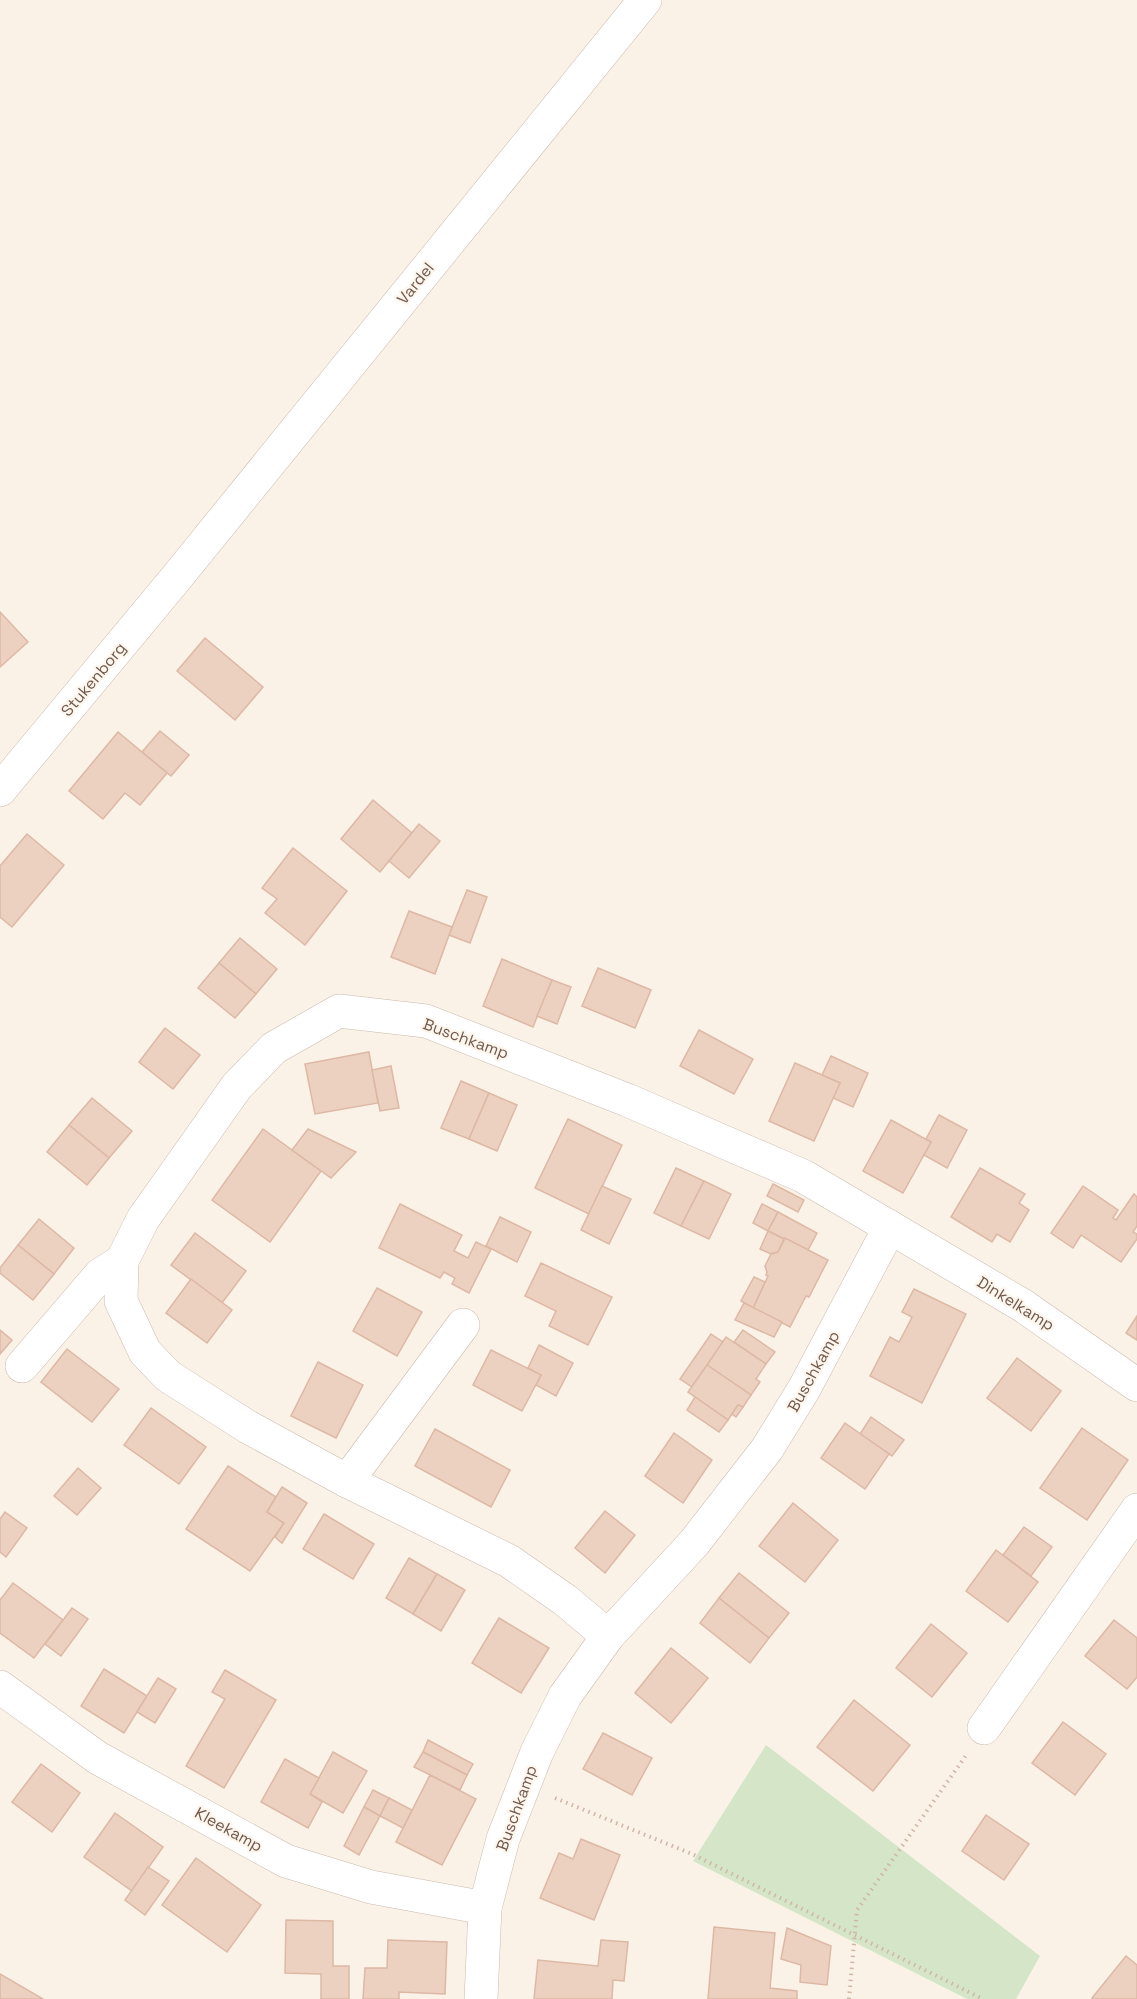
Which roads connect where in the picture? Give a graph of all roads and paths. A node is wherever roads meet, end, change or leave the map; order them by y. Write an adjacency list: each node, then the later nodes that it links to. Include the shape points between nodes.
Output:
1 (645, 0): 2 (street, Vardel)
2 (185, 567): 3 (street, Stukenborg)
3 (0, 790)
4 (891, 1227): 5 (street, Buschkamp, via 803,1176 627,1100 426,1021 339,1011 273,1048 237,1086 143,1219); 8 (street, Dinkelkamp, via 1022,1305); 11 (street, Buschkamp, via 804,1389 767,1449 694,1543)
5 (122, 1261): 7 (street, via 100,1275); 9 (street, Buschkamp, via 121,1301 146,1352 168,1376 248,1427)
6 (463, 1325): 9 (street)
7 (22, 1366)
8 (1137, 1385)
9 (348, 1481): 11 (street, Buschkamp, via 509,1561)
10 (1137, 1510): 13 (street)
11 (608, 1636): 14 (street, Buschkamp, via 565,1696)
12 (0, 1687): 15 (street, Kleekamp, via 98,1758 286,1861 371,1887)
13 (984, 1728): 16 (path, via 856,1910)
14 (524, 1785): 15 (street, Buschkamp, via 503,1839); 16 (path, via 692,1854)
15 (485, 1908): 17 (street, Buschkamp)
16 (854, 1935): 18 (path); 19 (path)
17 (481, 1999)
18 (849, 1999)
19 (982, 1999)

